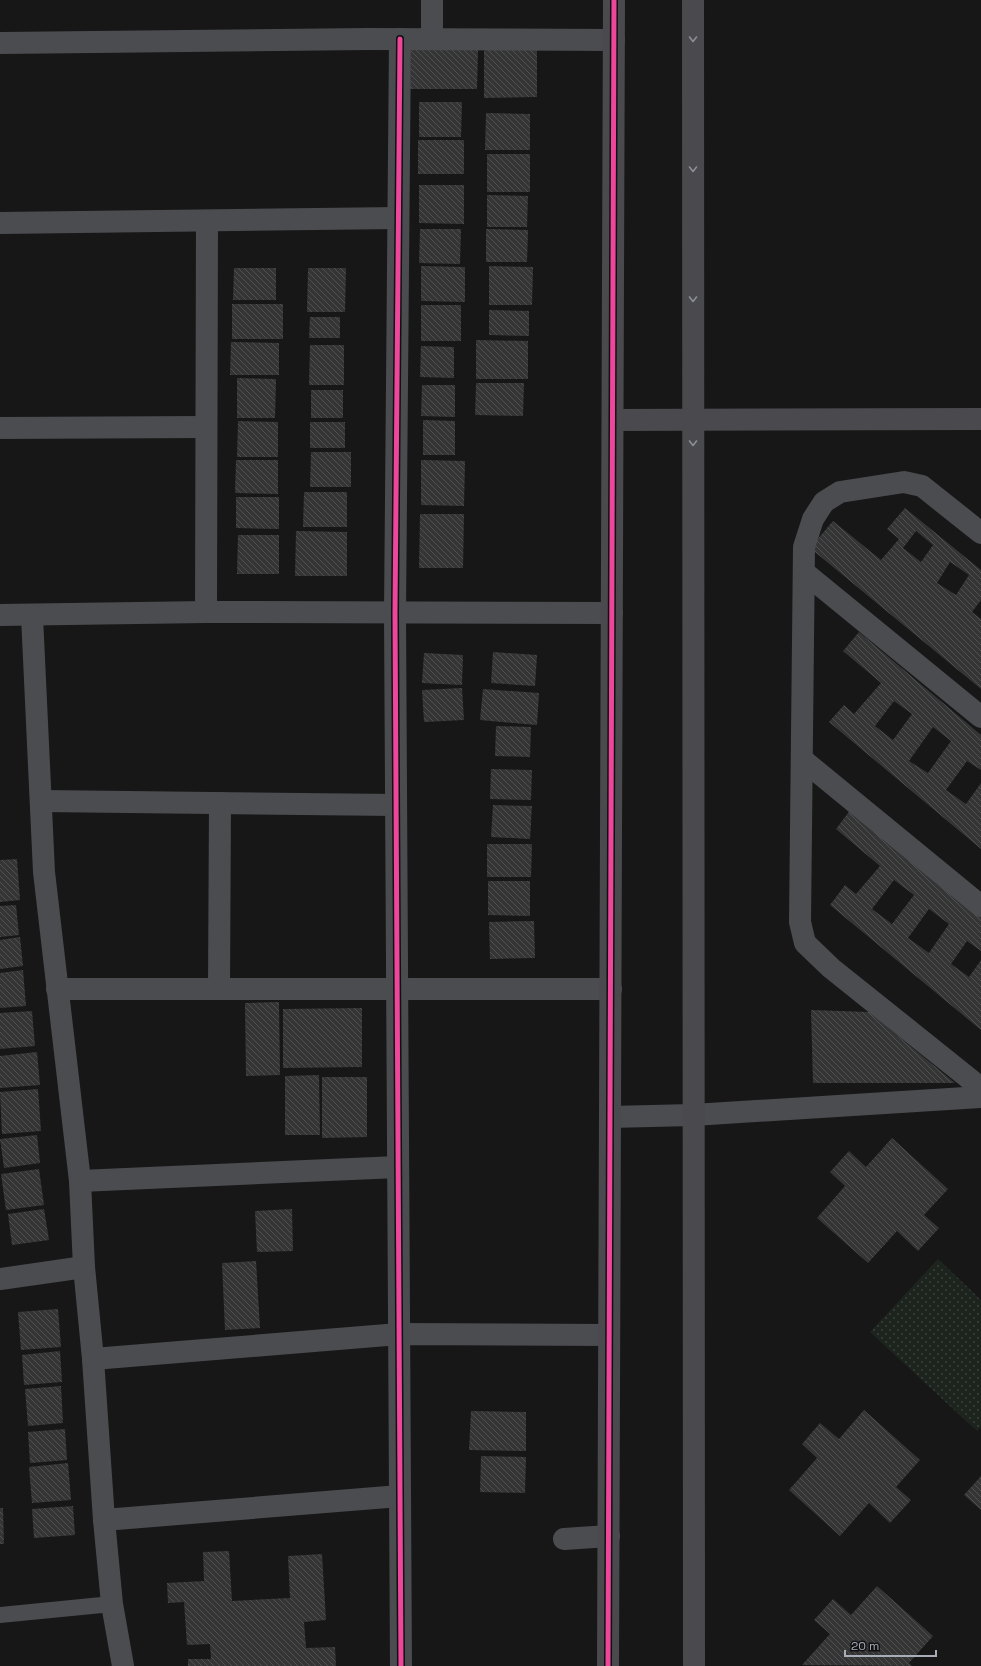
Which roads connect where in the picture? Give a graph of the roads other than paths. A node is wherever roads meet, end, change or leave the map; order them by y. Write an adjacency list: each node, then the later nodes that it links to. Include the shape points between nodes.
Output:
1 (432, 0): 5 (street)
2 (614, 0): 6 (street)
3 (693, 0): 13 (street, one-way to 13)
4 (400, 39): 5 (street); 7 (street); 8 (street)
5 (432, 39): 6 (street)
6 (614, 40): 12 (street)
7 (0, 43)
8 (398, 218): 9 (street); 19 (street)
9 (207, 220): 10 (street); 14 (street)
10 (0, 223)
11 (981, 419): 13 (street)
12 (613, 420): 13 (street); 20 (street)
13 (693, 420): 35 (street, one-way to 35)
14 (206, 427): 15 (street); 18 (street)
15 (0, 428)
16 (981, 533): 17 (street, via 930,492 915,484 904,482 840,492 824,502 813,519 804,547)
17 (805, 573): 23 (street); 24 (street)
18 (206, 612): 19 (street); 22 (street)
19 (395, 613): 20 (street); 27 (street)
20 (612, 613): 32 (street)
21 (0, 615): 22 (street)
22 (32, 616): 25 (street)
23 (981, 717)
24 (803, 760): 28 (street); 33 (street, via 800,922 805,943 830,968)
25 (41, 801): 26 (street); 30 (street, via 44,872)
26 (220, 803): 27 (street); 29 (street)
27 (396, 806): 31 (street)
28 (981, 906)
29 (219, 988): 30 (street); 31 (street)
30 (57, 989): 38 (street)
31 (397, 989): 32 (street); 37 (street)
32 (611, 990): 36 (street)
33 (981, 1088)
34 (981, 1097): 35 (street)
35 (694, 1115): 36 (street); 53 (street)
36 (610, 1116): 42 (street)
37 (398, 1167): 38 (street); 41 (street)
38 (80, 1181): 39 (street)
39 (84, 1267): 40 (street); 43 (street)
40 (0, 1279)
41 (399, 1334): 42 (street); 43 (street); 44 (street)
42 (609, 1335): 46 (street)
43 (93, 1358): 45 (street)
44 (400, 1496): 45 (street); 51 (street)
45 (104, 1520): 48 (street)
46 (609, 1536): 47 (street); 52 (street)
47 (564, 1539)
48 (112, 1604): 49 (lane); 50 (street)
49 (0, 1615)
50 (123, 1666)
51 (401, 1666)
52 (608, 1666)
53 (694, 1666)

